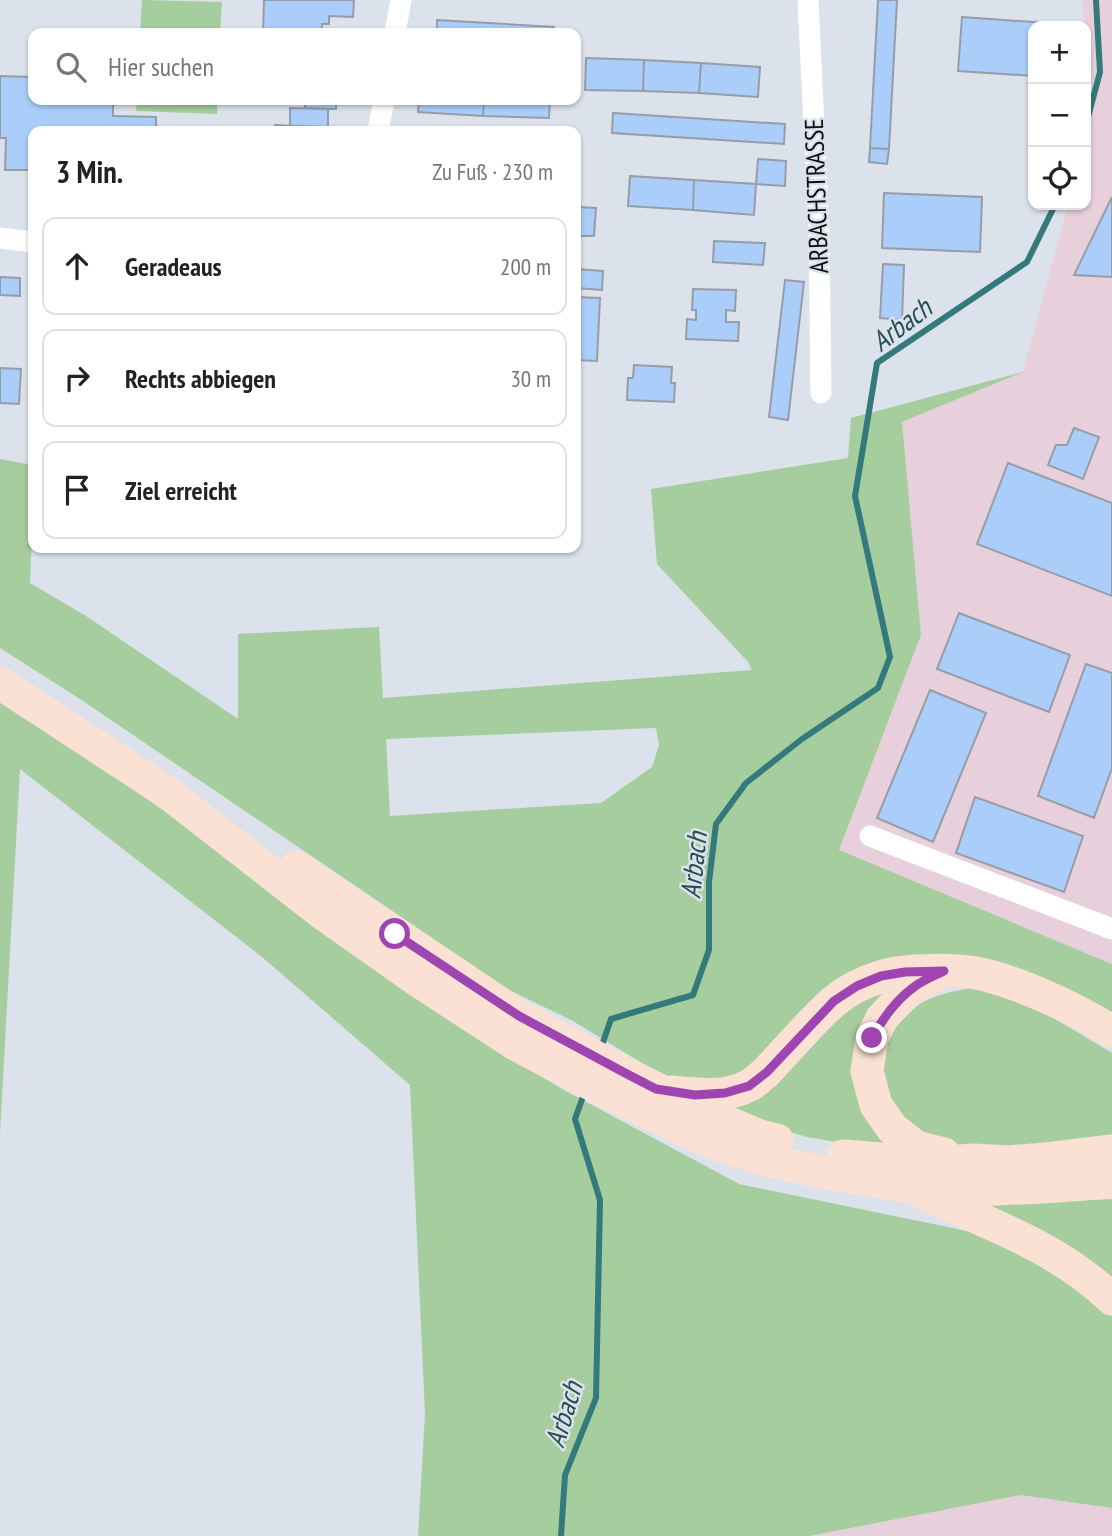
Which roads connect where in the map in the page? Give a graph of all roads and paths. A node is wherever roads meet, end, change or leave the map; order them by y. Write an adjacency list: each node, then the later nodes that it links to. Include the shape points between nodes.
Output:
1 (401, 0): 3 (street)
2 (808, 0): 8 (street, ARBACHSTRASSE)
3 (396, 28)
4 (383, 105): 5 (street)
5 (379, 126)
6 (0, 238): 7 (street)
7 (28, 241)
8 (821, 393)
9 (0, 663): 14 (main road, via 316,881)
10 (0, 684): 14 (main road, via 168,793 417,980)
11 (870, 836): 12 (street)
12 (1112, 929)
13 (944, 971): 15 (main road, via 984,975 1032,991); 16 (main road, via 881,976 857,986 834,1001 749,1086 695,1095); 18 (main road, via 915,986 882,1018 872,1038 867,1071 876,1105 892,1128 916,1147)
14 (517, 1030): 16 (main road); 20 (main road, via 606,1092 725,1147 820,1172)
15 (1112, 1031)
16 (656, 1089): 18 (main road, via 760,1136 844,1156 931,1163)
17 (1112, 1152): 18 (main road, via 1007,1162)
18 (974, 1160)
19 (1112, 1182): 20 (main road, via 952,1191)
20 (905, 1186): 21 (main road, via 1020,1236)
21 (1112, 1299)

